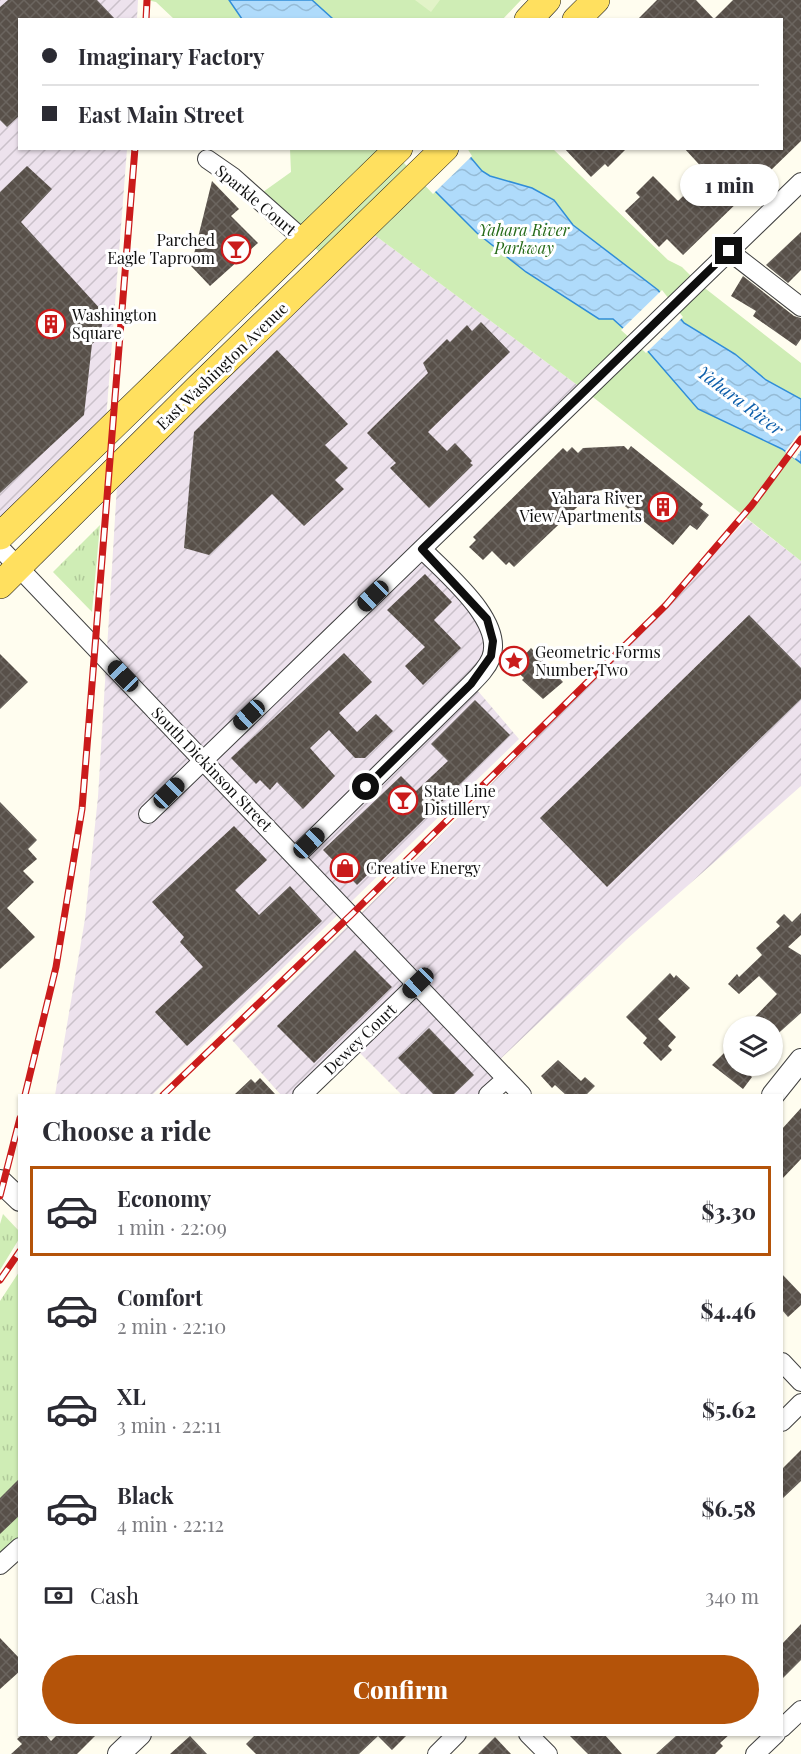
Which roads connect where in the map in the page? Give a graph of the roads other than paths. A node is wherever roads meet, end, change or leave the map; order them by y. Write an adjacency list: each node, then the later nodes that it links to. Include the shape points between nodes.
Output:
1 (547, 0): 3 (main road)
2 (596, 0): 4 (main road)
3 (530, 18)
4 (578, 18)
5 (443, 150): 15 (main road, East Washington Avenue)
6 (393, 154): 9 (main road, East Washington Avenue)
7 (207, 159): 9 (street, Sparkle Court)
8 (801, 182): 10 (street)
9 (305, 241): 12 (main road, East Washington Avenue)
10 (729, 251): 11 (street); 14 (street)
11 (801, 307)
12 (0, 536)
13 (0, 548): 15 (street, South Dickinson Street)
14 (422, 549): 16 (street); 18 (street, via 487,619 493,641 491,656 471,684)
15 (9, 577): 16 (street, South Dickinson Street)
16 (203, 759): 17 (street); 18 (street, South Dickinson Street)
17 (148, 814)
18 (296, 856): 19 (street, South Dickinson Street)
19 (418, 983): 21 (street, South Dickinson Street); 22 (street, Dewey Court)
20 (801, 1060): 25 (street)
21 (506, 1078): 23 (street); 24 (street, South Dickinson Street)
22 (303, 1094)
23 (489, 1094)
24 (521, 1094)
25 (774, 1094)
26 (0, 1181): 27 (street)
27 (18, 1198)
28 (783, 1363): 29 (street)
29 (801, 1383)
30 (801, 1403): 31 (street)
31 (783, 1421)
32 (18, 1549): 33 (street)
33 (0, 1565)
34 (801, 1710): 35 (street)
35 (783, 1727)
36 (138, 1736): 40 (street)
37 (455, 1736): 41 (street)
38 (530, 1736): 42 (street)
39 (774, 1736): 43 (street)
40 (119, 1754)
41 (437, 1754)
42 (548, 1754)
43 (754, 1754)

